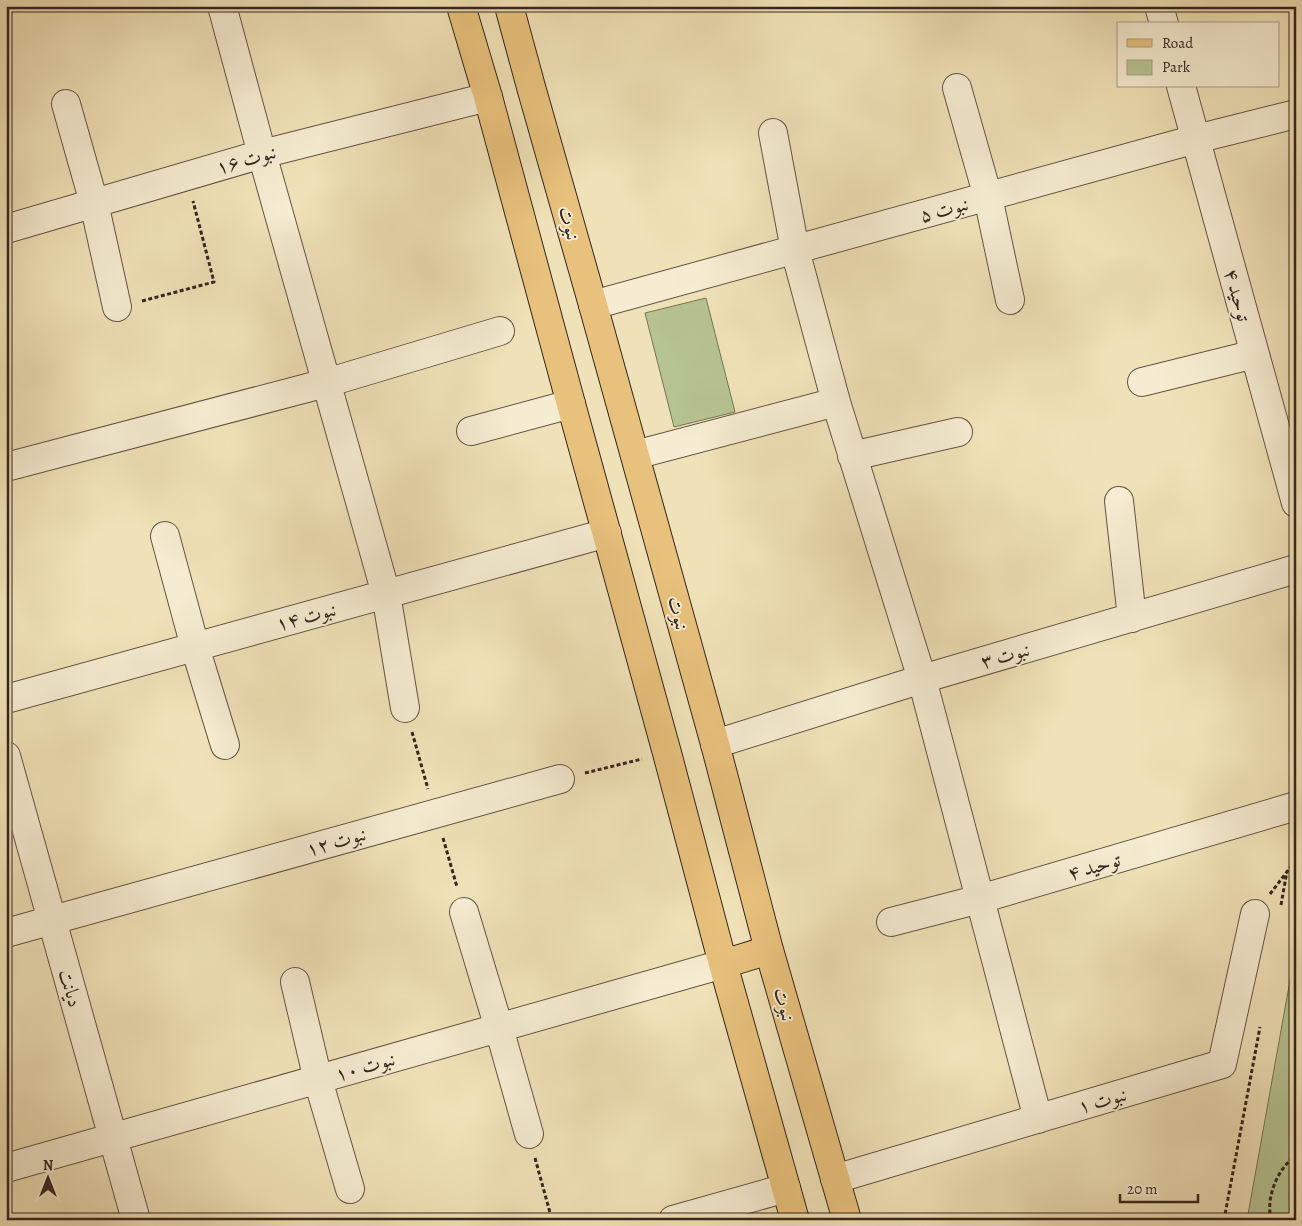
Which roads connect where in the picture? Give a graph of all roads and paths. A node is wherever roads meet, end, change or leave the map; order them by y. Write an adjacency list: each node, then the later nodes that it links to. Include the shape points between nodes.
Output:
1 (222, 6): 14 (street)
2 (461, 6): 9 (main road)
3 (509, 6): 6 (main road, نبوت)
4 (1159, 6): 5 (street)
5 (1163, 22)
6 (531, 87): 9 (main road); 21 (main road, نبوت)
7 (957, 88): 16 (street)
8 (1182, 88): 13 (street, توحید ۴)
9 (488, 97): 14 (street, نبوت ۱۶); 28 (main road)
10 (66, 104): 17 (street)
11 (1296, 114): 13 (street, نبوت ۵)
12 (772, 133): 19 (street)
13 (1196, 140): 16 (street, نبوت ۵); 24 (street, توحید ۴)
14 (262, 154): 15 (street, نبوت ۱۶); 26 (street)
15 (187, 176): 17 (street, نبوت ۱۶); 22 (path, via 214,282)
16 (988, 197): 19 (street, نبوت ۵); 20 (street)
17 (94, 203): 18 (street, نبوت ۱۶); 22 (street)
18 (6, 229)
19 (795, 250): 21 (street, نبوت ۵); 27 (street)
20 (1010, 300)
21 (594, 305): 31 (main road, نبوت)
22 (117, 307)
23 (500, 331): 26 (street)
24 (1255, 354): 25 (street); 35 (street, توحید ۴)
25 (1142, 382)
26 (326, 383): 33 (street); 39 (street)
27 (836, 402): 31 (street); 32 (street)
28 (571, 404): 29 (street); 36 (main road)
29 (471, 431)
30 (958, 432): 32 (street)
31 (635, 455): 45 (main road, نبوت)
32 (852, 456): 42 (street)
33 (6, 467)
34 (1119, 501): 40 (street)
35 (1296, 503)
36 (607, 533): 39 (street, نبوت ۱۴); 47 (main road)
37 (165, 536): 41 (street)
38 (1296, 570): 40 (street, نبوت ۳)
39 (386, 594): 41 (street, نبوت ۱۴); 44 (street)
40 (1132, 618): 42 (street, نبوت ۳)
41 (195, 647): 43 (street, نبوت ۱۴); 46 (street)
42 (922, 678): 45 (street, نبوت ۳); 53 (street)
43 (6, 699)
44 (405, 708)
45 (715, 744): 59 (main road, نبوت)
46 (225, 745)
47 (667, 753): 49 (path); 60 (main road)
48 (6, 756): 56 (street, دیانت)
49 (560, 779): 56 (street, نبوت ۱۲)
50 (1296, 806): 53 (street, توحید ۴)
51 (1296, 860): 52 (path)
52 (1287, 872): 55 (path); 55 (path)
53 (980, 899): 57 (street, توحید ۴); 65 (street)
54 (464, 912): 63 (street)
55 (1268, 912): 65 (street, نبوت ۱, via 1222,1064)
56 (52, 920): 58 (street, نبوت ۱۲); 67 (street, دیانت)
57 (890, 922)
58 (6, 933)
59 (770, 950): 60 (main road); 70 (main road, نبوت)
60 (723, 964): 63 (street, نبوت ۱۰); 71 (main road)
61 (295, 982): 64 (street)
62 (1260, 1026): 78 (path)
63 (499, 1028): 64 (street, نبوت ۱۰); 66 (street)
64 (318, 1080): 67 (street, نبوت ۱۰); 72 (street)
65 (1038, 1118): 70 (street, نبوت ۱)
66 (529, 1134): 74 (path)
67 (114, 1138): 69 (street, نبوت ۱۰); 73 (street, دیانت)
68 (1296, 1156): 79 (path, via 1278,1176 1270,1197)
69 (6, 1168)
70 (835, 1179): 77 (main road, نبوت)
71 (786, 1188): 75 (street); 76 (main road)
72 (350, 1189)
73 (136, 1220)
74 (552, 1220)
75 (673, 1220)
76 (795, 1220)
77 (846, 1220)
78 (1224, 1220)
79 (1270, 1220)

